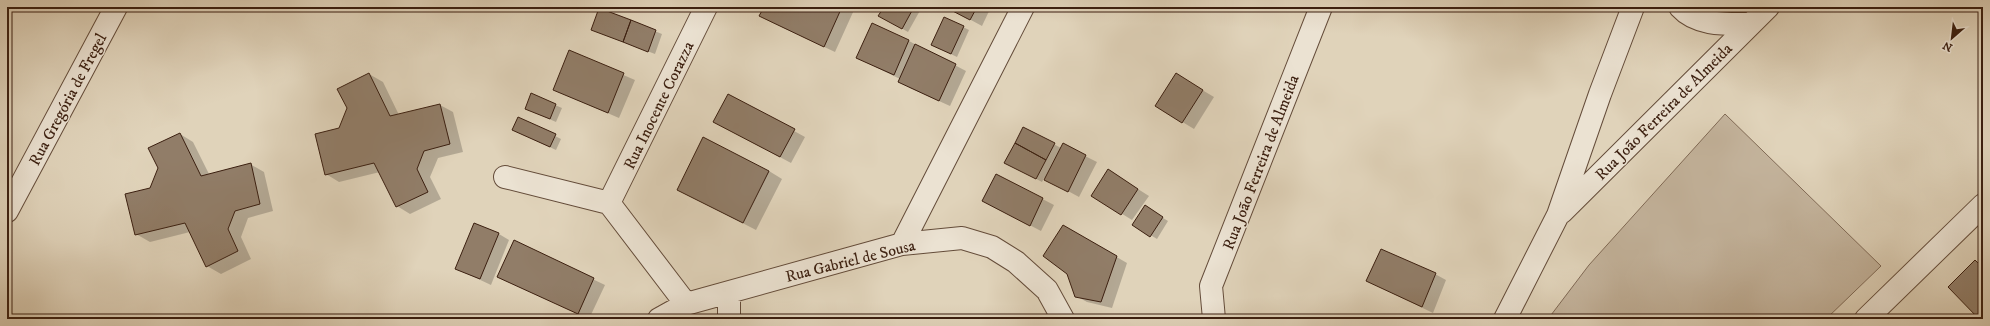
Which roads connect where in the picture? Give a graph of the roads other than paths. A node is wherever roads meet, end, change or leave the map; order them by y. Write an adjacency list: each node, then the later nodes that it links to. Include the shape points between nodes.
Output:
1 (116, 7): 12 (street, Rua Gregória de Fregel)
2 (706, 7): 10 (street, Rua Inocente Corazza)
3 (1023, 7): 14 (street)
4 (1321, 7): 20 (street, Rua João Ferreira de Almeida, via 1212,286)
5 (1633, 7): 13 (street, Rua João Ferreira de Almeida)
6 (1680, 7): 8 (street, via 1685,12 1713,24)
7 (1768, 7): 8 (street, Rua João Ferreira de Almeida)
8 (1750, 24): 13 (street, Rua João Ferreira de Almeida)
9 (505, 177): 10 (street)
10 (610, 203): 16 (street)
11 (1983, 205): 22 (street)
12 (7, 212)
13 (1558, 215): 21 (street, Rua João Ferreira de Almeida)
14 (902, 244): 15 (street, Rua Gabriel de Sousa); 19 (street, Rua Gabriel de Sousa, via 962,238 992,247 1016,262 1047,290)
15 (729, 293): 16 (street, Rua Gabriel de Sousa); 18 (street)
16 (686, 304): 17 (street, Rua Gabriel de Sousa)
17 (659, 319)
18 (729, 319)
19 (1063, 319)
20 (1214, 319)
21 (1505, 319)
22 (1866, 319)

